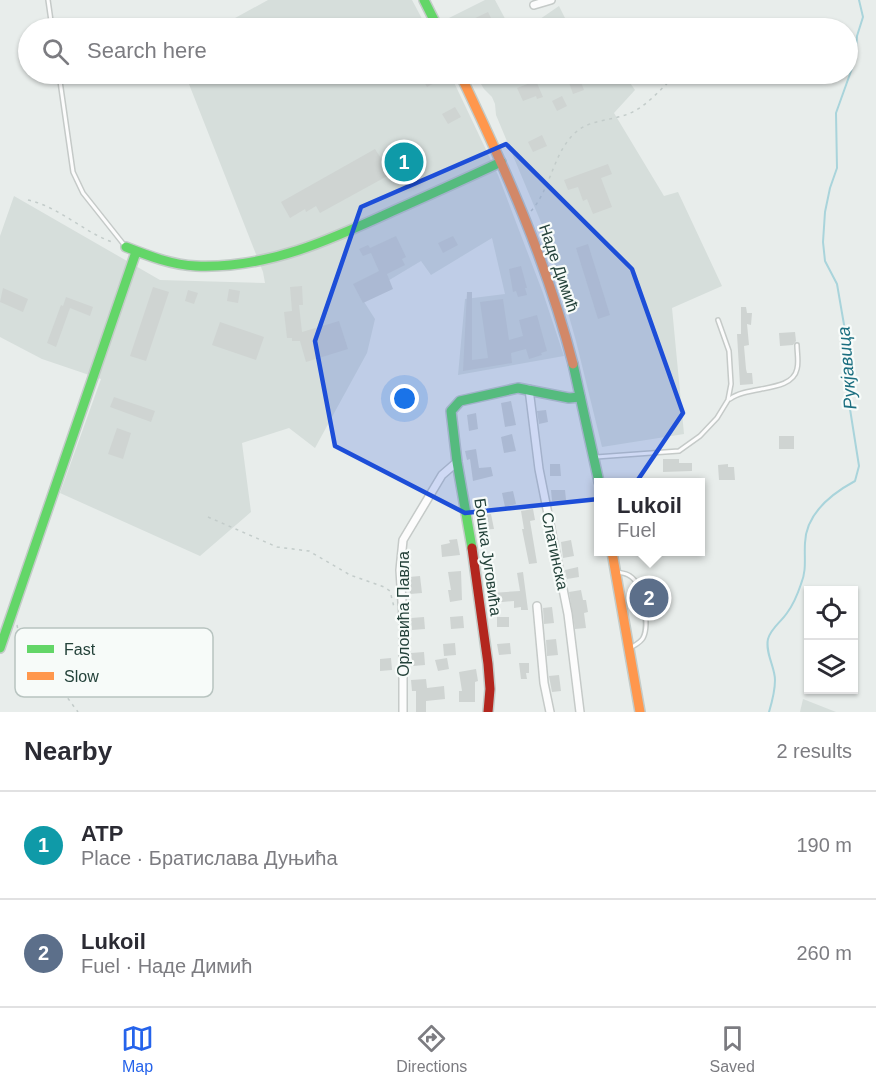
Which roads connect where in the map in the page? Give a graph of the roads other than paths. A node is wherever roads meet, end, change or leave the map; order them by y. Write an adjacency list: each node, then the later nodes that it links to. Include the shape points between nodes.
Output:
1 (48, 0): 5 (lane)
2 (424, 0): 6 (street)
3 (551, 0): 4 (street)
4 (534, 5)
5 (51, 18)
6 (433, 18)
7 (60, 84): 10 (lane, via 73,172 83,194)
8 (465, 84): 9 (street, Наде Димић)
9 (501, 162): 11 (street, via 336,238 269,261 194,266); 15 (street, Наде Димић, via 559,312)
10 (126, 247): 11 (street)
11 (136, 252): 23 (street)
12 (718, 320): 16 (lane, via 729,351)
13 (797, 345): 16 (lane, via 794,377 778,387 746,391)
14 (529, 389): 15 (street); 18 (street, Бошка Југовића, via 490,393 460,401 452,408); 28 (street, Слатинска, via 540,478 568,614)
15 (580, 397): 17 (street, Наде Димић)
16 (728, 400): 17 (lane, via 700,436 679,451)
17 (594, 457): 19 (street, Наде Димић)
18 (457, 462): 25 (street, Орловића Павла, via 442,475 403,540); 26 (street, Бошка Југовића, via 488,664)
19 (598, 478)
20 (613, 556): 21 (street)
21 (616, 572): 24 (street); 24 (lane, via 631,576 638,584 645,612 642,640)
22 (537, 606): 27 (street)
23 (0, 648)
24 (630, 648): 29 (street)
25 (403, 712)
26 (488, 712)
27 (550, 712)
28 (580, 712)
29 (640, 712)

